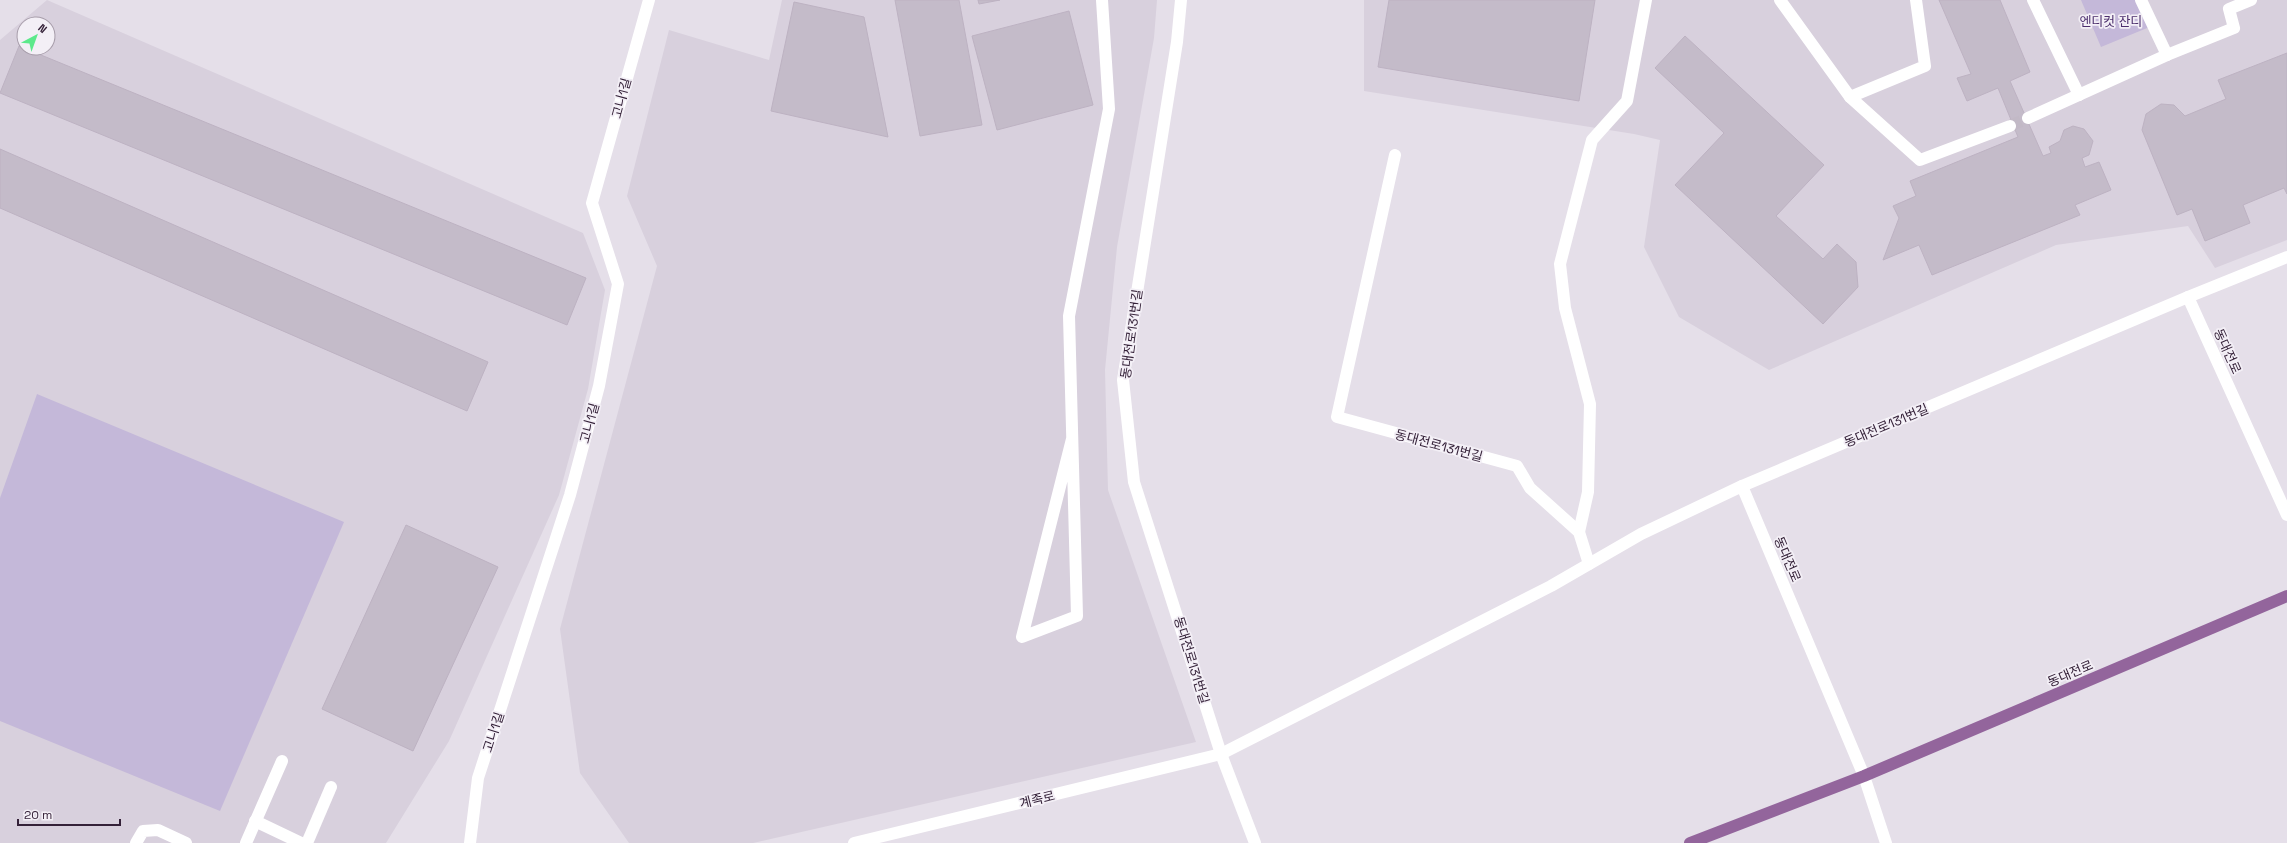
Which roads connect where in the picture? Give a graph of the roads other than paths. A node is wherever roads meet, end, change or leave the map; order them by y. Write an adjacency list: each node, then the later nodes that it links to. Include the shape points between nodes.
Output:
1 (649, 0): 34 (street, 고니1길, via 592,203 618,284 599,386 570,495 478,778)
2 (1102, 0): 18 (street, via 1109,109 1069,316)
3 (1181, 0): 24 (street, 동대전로131번길, via 1177,42 1123,380 1134,482)
4 (1646, 0): 21 (street, via 1627,101 1592,140 1560,264 1565,308 1590,404 1588,492)
5 (1780, 0): 12 (street)
6 (1916, 0): 12 (street, via 1925,66)
7 (2033, 0): 11 (street)
8 (2141, 0): 10 (street)
9 (2251, 0): 10 (street, via 2229,9 2234,28)
10 (2167, 55): 11 (street)
11 (2079, 95): 13 (street)
12 (1850, 97): 14 (street, via 1920,160)
13 (2028, 118)
14 (2010, 126)
15 (1395, 155): 21 (street, 동대전로131번길, via 1337,417 1517,466 1530,488)
16 (2287, 258): 17 (street)
17 (2188, 296): 19 (street, 동대전로131번길); 20 (street, 동대전로)
18 (1072, 440): 18 (street, via 1077,616 1022,637 1041,561)
19 (1742, 486): 22 (street, 동대전로131번길, via 1641,534); 26 (street, 동대전로)
20 (2287, 515)
21 (1579, 532): 22 (street)
22 (1589, 564): 24 (street, 동대전로131번길, via 1544,590)
23 (2287, 596): 26 (main road, 동대전로)
24 (1221, 754): 35 (street, 계족로); 36 (street, 동대전로131번길)
25 (282, 761): 28 (street)
26 (1864, 776): 37 (main road, 동대전로); 38 (street)
27 (331, 787): 33 (street)
28 (255, 821): 31 (street); 32 (street)
29 (136, 843): 30 (street, via 143,832 158,830)
30 (186, 843)
31 (246, 843)
32 (301, 843)
33 (307, 843)
34 (470, 843)
35 (854, 843)
36 (1255, 843)
37 (1690, 843)
38 (1886, 843)

